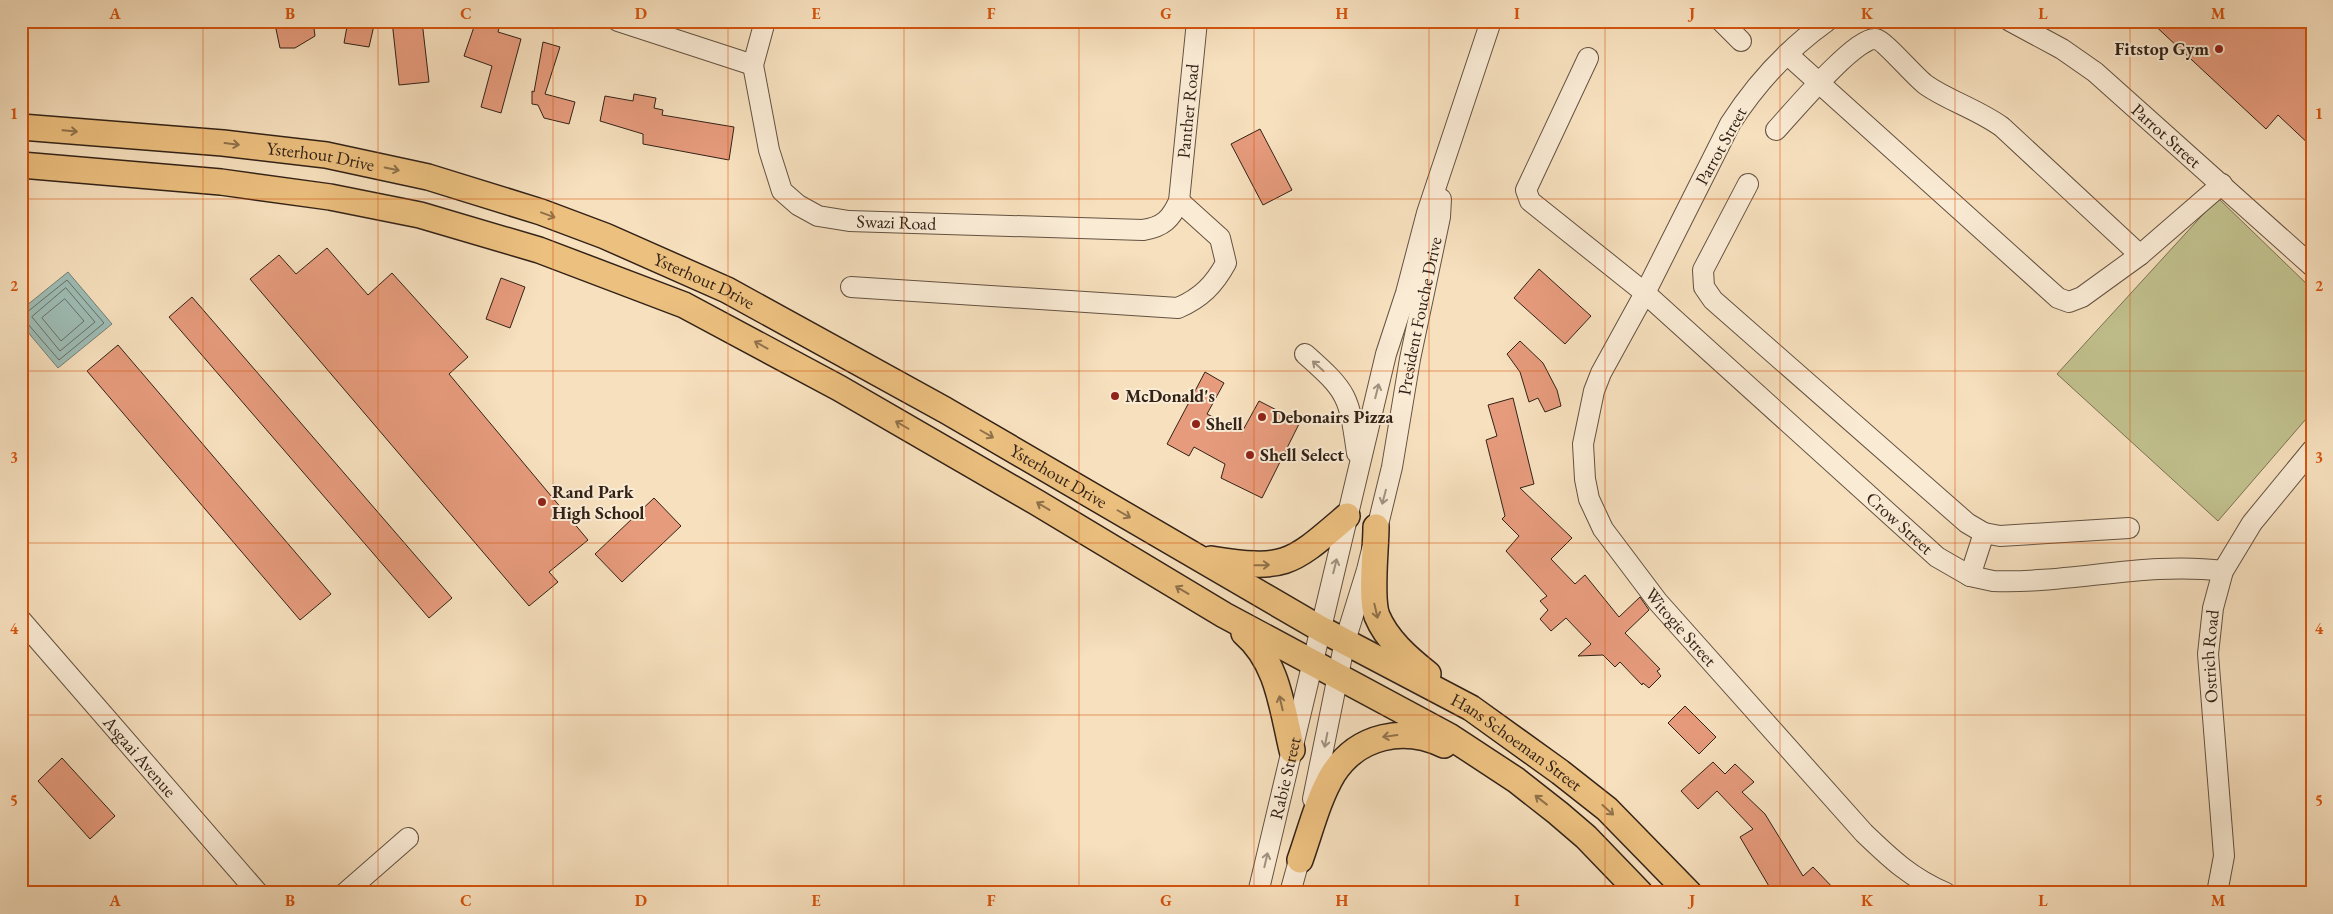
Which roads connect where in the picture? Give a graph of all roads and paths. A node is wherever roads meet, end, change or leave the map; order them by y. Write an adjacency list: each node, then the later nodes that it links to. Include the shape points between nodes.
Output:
1 (618, 21): 11 (street)
2 (765, 21): 11 (street, Swazi Road)
3 (1198, 21): 19 (street, Panther Road)
4 (1491, 21): 16 (street, President Fouche Drive)
5 (1721, 21): 8 (street)
6 (1827, 21): 9 (street, Parrot Street)
7 (2010, 21): 18 (street, Parrot Street, via 2076,57)
8 (1741, 41)
9 (1787, 54): 12 (street); 23 (street, Parrot Street, via 1741,106 1730,124)
10 (1588, 58): 23 (street, Crow Street, via 1526,190 1527,195 1530,201)
11 (753, 65): 19 (street, Swazi Road, via 769,150 782,191 818,216 849,221 1143,230 1153,229 1167,221)
12 (1818, 82): 14 (street); 20 (street, via 1860,45 1876,39 1928,87 1984,114 2002,127); 20 (street, via 2058,298 2069,302 2082,297)
13 (21, 127): 31 (main road, Ysterhout Drive, one-way to 31, via 223,143 326,155 428,177 541,212 728,290 945,410)
14 (1776, 130)
15 (21, 165): 34 (main road, Ysterhout Drive, one-way to 15, via 1036,502 731,329 684,305 539,250 420,215 330,197 221,182)
16 (1444, 165): 26 (street, President Fouche Drive, one-way to 16, via 1386,354); 28 (street, President Fouche Drive, one-way to 28, via 1440,216 1410,359 1392,467)
17 (1748, 184): 30 (street, via 1704,270 1704,287 1713,300 1952,510)
18 (2222, 184): 20 (street); 21 (street, Parrot Street)
19 (1179, 200): 22 (street, via 1220,238 1226,263 1217,280 1196,300 1178,308)
20 (2140, 255)
21 (2312, 266)
22 (851, 287)
23 (1645, 293): 33 (street, Crow Street, via 1937,557); 51 (street, Witogie Street, via 1601,373 1583,444 1589,499 1603,529 1658,602 1864,833 1895,864)
24 (1305, 354): 26 (street, one-way to 24, via 1351,408 1346,396)
25 (2312, 450): 32 (street, Ostrich Road, via 2269,500)
26 (1360, 472): 27 (street, President Fouche Drive)
27 (1347, 516): 31 (main road, one-way to 27, via 1251,565 1283,563 1306,551); 36 (street, President Fouche Drive, one-way to 27)
28 (1376, 527): 37 (street, President Fouche Drive, via 1367,570); 40 (main road, one-way to 40, via 1374,601 1376,615 1384,631 1409,659)
29 (2130, 528): 30 (street, via 2000,536)
30 (1984, 533): 33 (street)
31 (1196, 557): 36 (main road, Ysterhout Drive)
32 (2223, 571): 33 (street, Crow Street, via 2170,569 2005,581); 52 (street, Ostrich Road, via 2212,608 2208,654 2224,856)
33 (1970, 576)
34 (1224, 615): 38 (main road, Ysterhout Drive); 41 (main road, one-way to 34, via 1273,672 1250,638)
35 (23, 625): 45 (street, Asgaai Avenue)
36 (1319, 628): 37 (main road, Hans Schoeman Street); 38 (street, Rabie Street)
37 (1345, 641): 39 (street, Rabie Street); 40 (main road, Hans Schoeman Street)
38 (1312, 664): 39 (main road, Hans Schoeman Street); 41 (street, Rabie Street)
39 (1338, 676): 42 (main road, Hans Schoeman Street, via 1449,736); 44 (street, Rabie Street, one-way to 44)
40 (1470, 708): 50 (main road, Hans Schoeman Street, one-way to 50, via 1608,809)
41 (1292, 750): 47 (street, Rabie Street, one-way to 41)
42 (1516, 780): 44 (main road, one-way to 44, via 1432,739 1403,734 1380,737 1354,752 1334,773); 49 (main road, Hans Schoeman Street, one-way to 42, via 1586,837)
43 (408, 838): 46 (street)
44 (1300, 860): 48 (street, Rabie Street)
45 (258, 893)
46 (345, 893)
47 (1258, 893)
48 (1290, 893)
49 (1640, 893)
50 (1689, 893)
51 (1946, 893)
52 (2217, 893)

